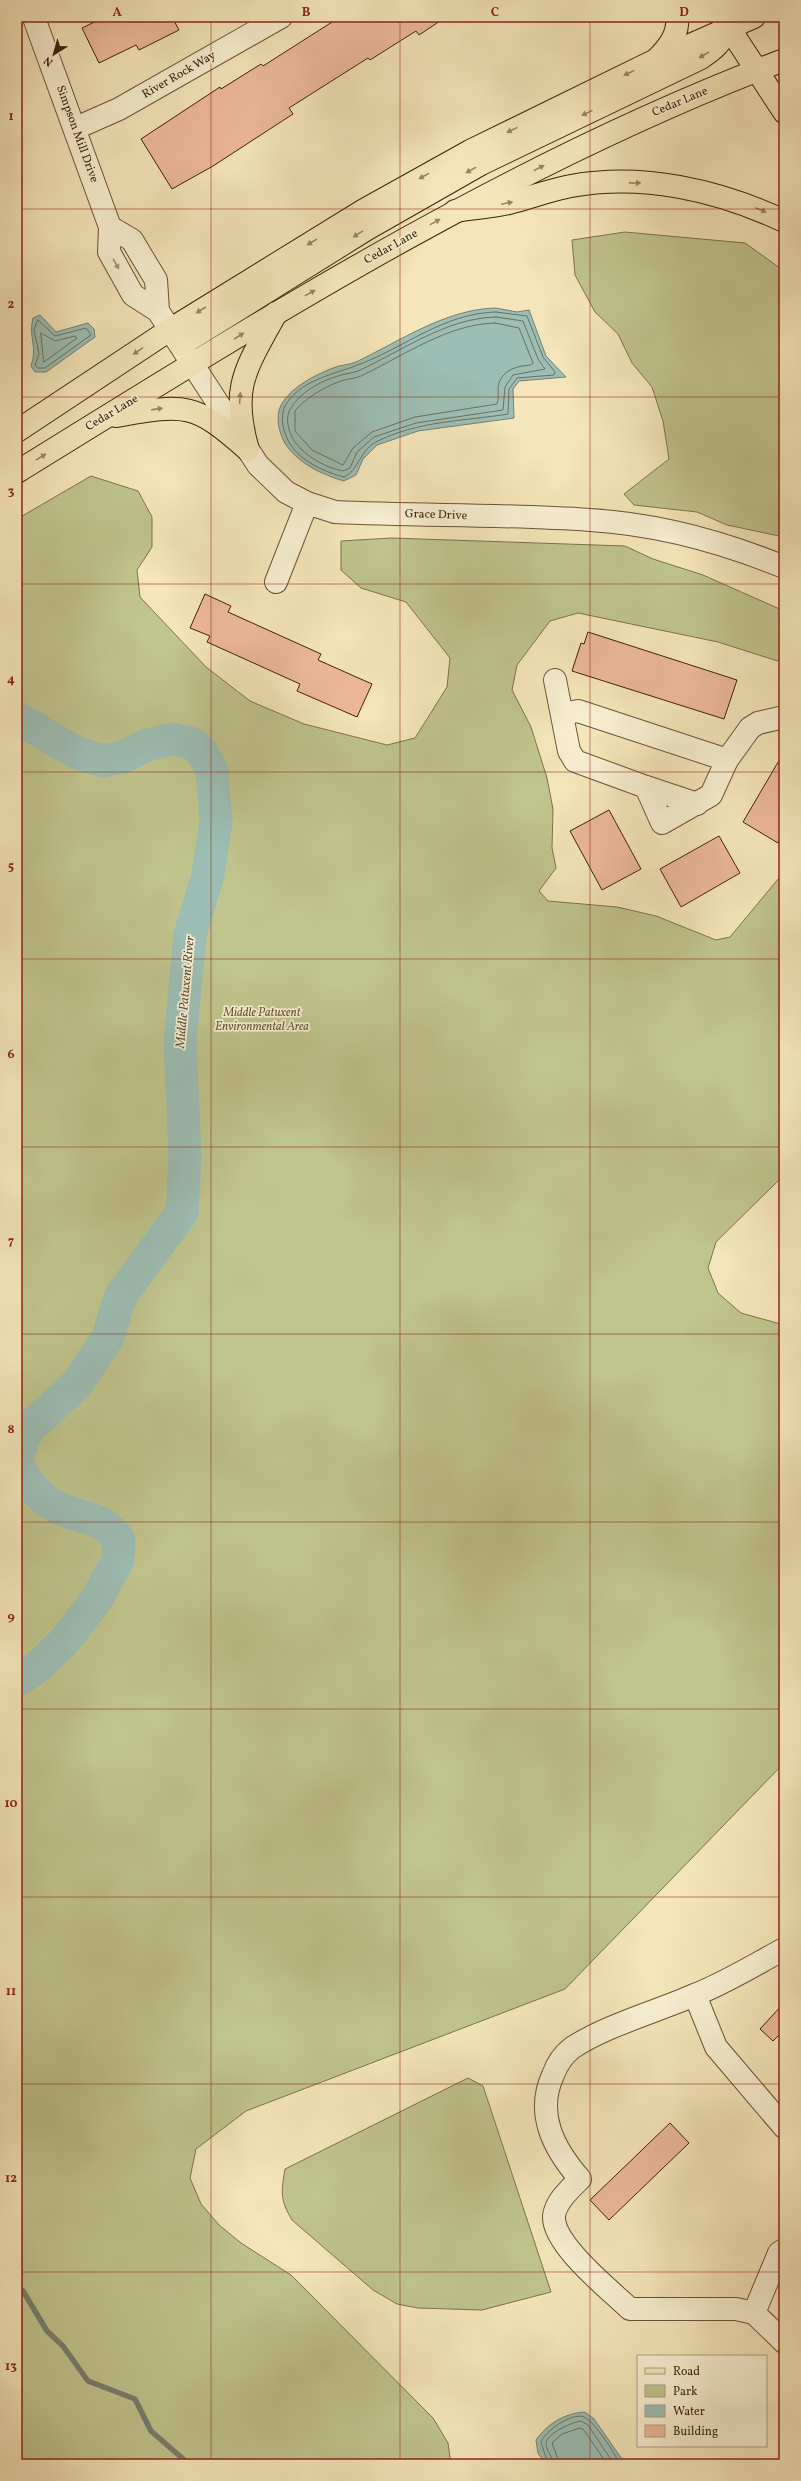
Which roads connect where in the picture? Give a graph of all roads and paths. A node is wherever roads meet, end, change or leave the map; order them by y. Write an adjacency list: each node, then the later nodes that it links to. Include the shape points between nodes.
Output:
1 (281, 17): 10 (street, River Rock Way, via 119,109)
2 (677, 17): 6 (main road, via 677,27 671,42)
3 (754, 17): 5 (main road)
4 (30, 20): 10 (street, Simpson Mill Drive)
5 (725, 22): 6 (main road); 8 (main road); 14 (main road, one-way to 14, via 724,39 701,58 482,164)
6 (656, 60): 14 (main road, one-way to 14, via 470,151 364,210)
7 (784, 60): 8 (main road, Cedar Lane)
8 (757, 70): 9 (main road); 11 (main road, Cedar Lane, one-way to 8, via 563,155 660,110)
9 (784, 112)
10 (76, 128): 14 (street, Simpson Mill Drive, via 110,227 132,240 156,280 158,311)
11 (455, 211): 12 (main road, one-way to 12, via 510,202 544,191 572,186 608,182 646,183 680,186 723,197); 13 (main road, Cedar Lane, one-way to 11)
12 (784, 221)
13 (276, 312): 15 (main road, Cedar Lane, one-way to 13); 18 (main road, one-way to 13, via 242,428 241,385)
14 (176, 337): 15 (street, Grace Drive); 17 (main road, one-way to 17)
15 (194, 364): 16 (main road, Cedar Lane); 18 (street, Grace Drive)
16 (105, 417): 18 (main road, one-way to 18, via 161,408 187,409 205,415); 19 (main road, Cedar Lane, one-way to 16)
17 (17, 431)
18 (248, 450): 20 (street, Grace Drive, via 277,486)
19 (17, 472)
20 (307, 503): 21 (street, Grace Drive, via 335,512 591,520 649,527 710,541); 22 (street)
21 (784, 567)
22 (276, 582)
23 (555, 680): 24 (street)
24 (562, 714): 26 (street, via 578,711); 27 (street, via 569,751 574,761)
25 (784, 718): 26 (street, via 758,723 750,728)
26 (727, 760): 28 (street, via 714,791)
27 (646, 787): 28 (street); 28 (street, via 662,823)
28 (697, 804)
29 (784, 1949): 30 (street)
30 (695, 1995): 31 (street, via 716,2047); 33 (street, via 590,2038 571,2049 558,2062 545,2096 548,2127 566,2163 580,2179 561,2198 554,2215 555,2229 598,2279 630,2309 736,2309)
31 (784, 2127)
32 (784, 2250): 33 (street, via 779,2253)
33 (754, 2313): 34 (street)
34 (784, 2342)

